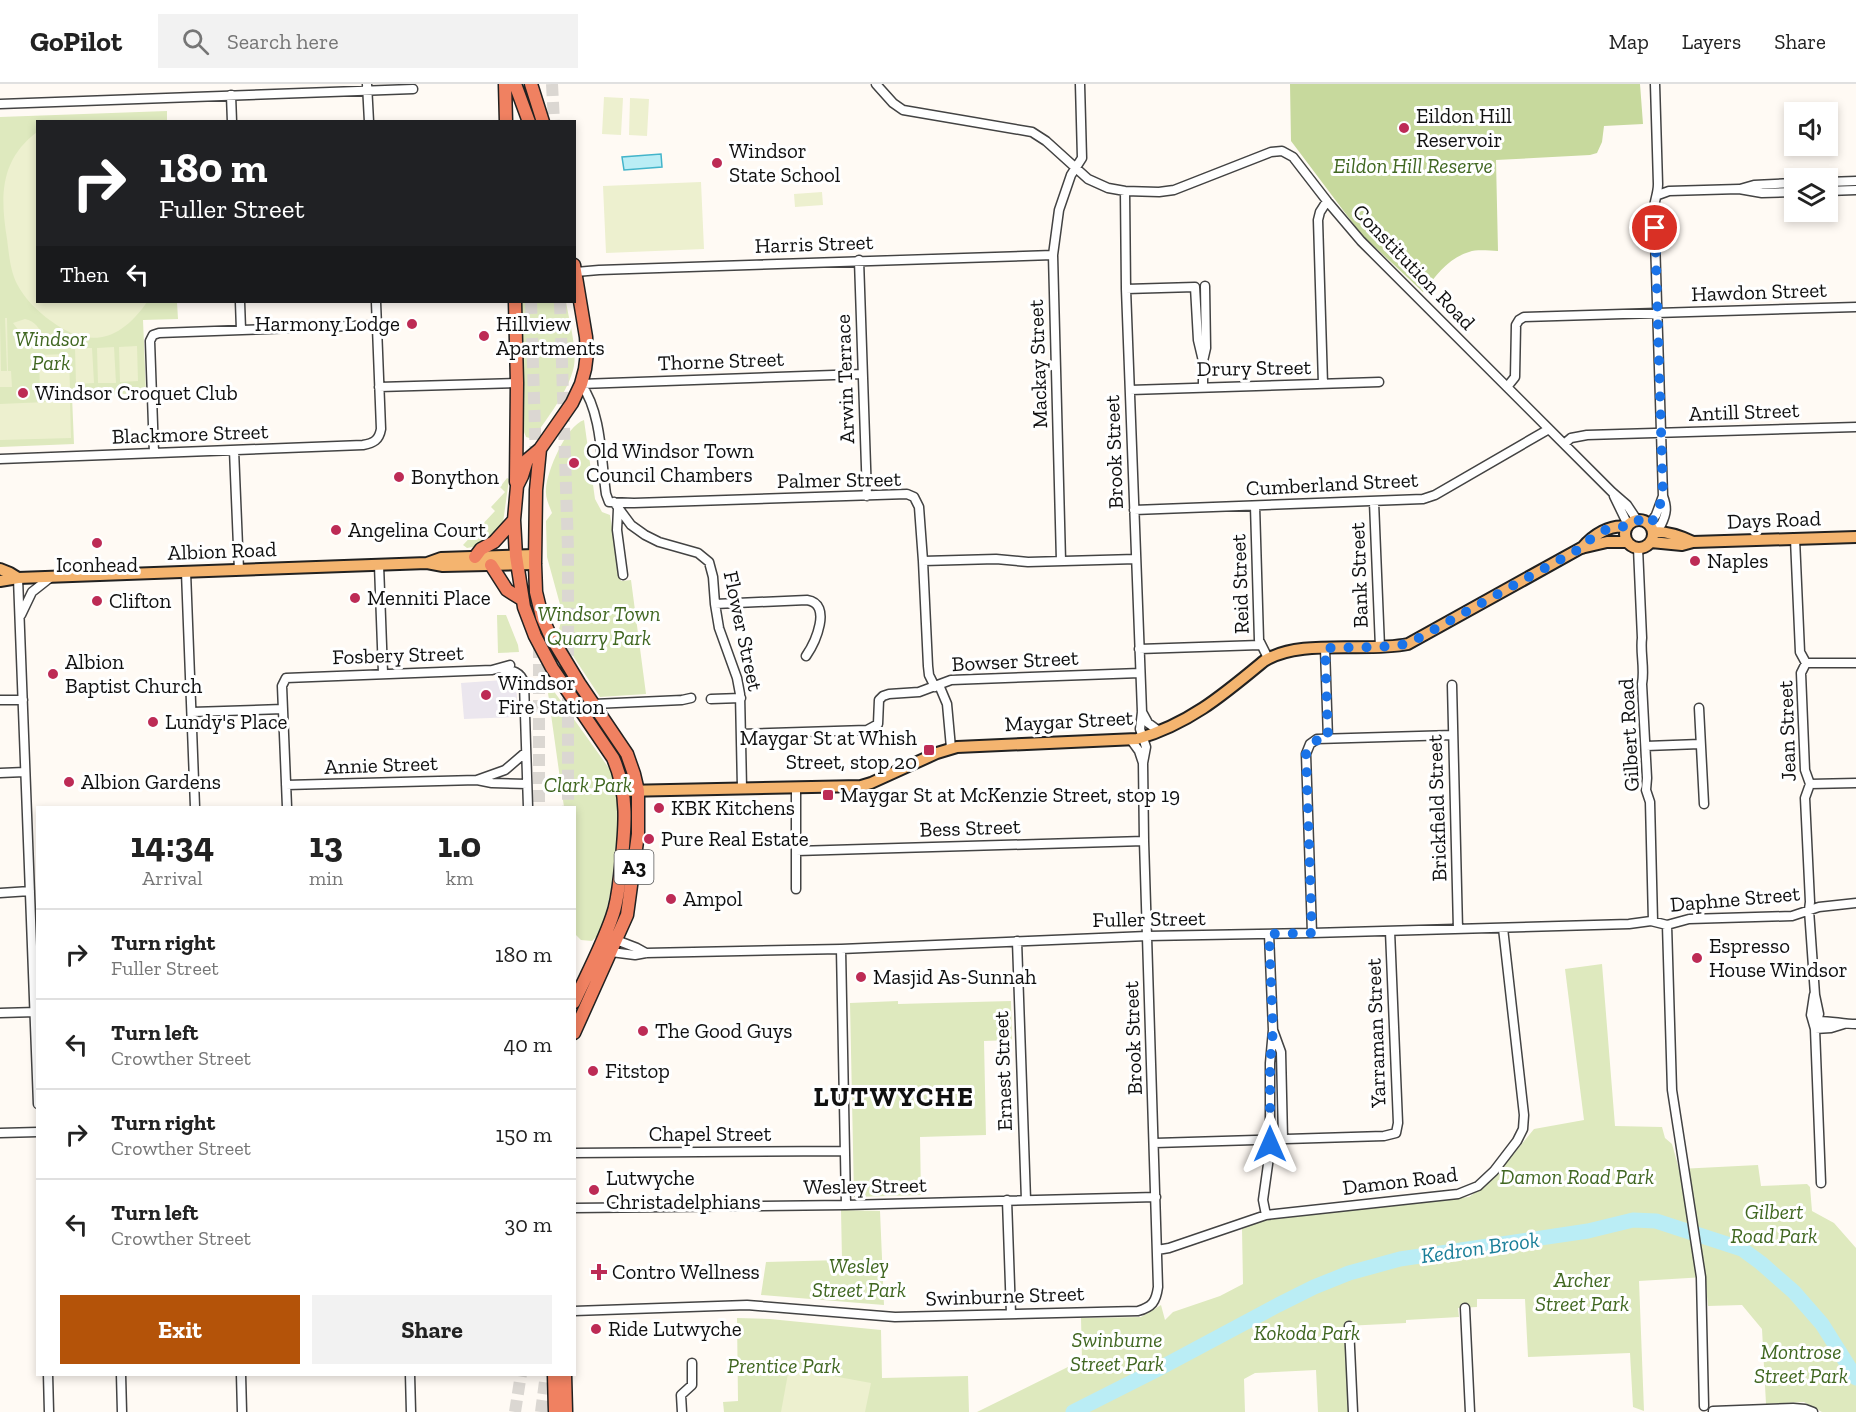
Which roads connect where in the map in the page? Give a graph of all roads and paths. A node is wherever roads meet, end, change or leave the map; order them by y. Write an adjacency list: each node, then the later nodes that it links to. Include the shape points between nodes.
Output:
1 (505, 84): 13 (highway)
2 (515, 84): 14 (highway)
3 (531, 84): 15 (highway)
4 (876, 84): 16 (street, Constitution Road, via 903,110 1032,132)
5 (1080, 84): 16 (street, Mackay Street, via 1082,154)
6 (1655, 84): 25 (street)
7 (368, 87): 8 (street); 9 (street); 12 (street)
8 (413, 89)
9 (231, 95): 10 (street); 11 (street)
10 (0, 104)
11 (232, 120)
12 (369, 120)
13 (506, 120)
14 (528, 120)
15 (542, 120)
16 (1076, 169): 22 (street, Constitution Road, via 1094,182); 27 (street, Mackay Street, via 1059,210)
17 (1856, 181): 18 (street)
18 (1838, 182)
19 (1784, 183): 20 (street)
20 (1739, 189): 24 (street); 25 (street, via 1666,191)
21 (1856, 190): 23 (street)
22 (1125, 191): 26 (street, Constitution Road, via 1174,190 1279,151 1293,157); 31 (street, Brook Street)
23 (1838, 191)
24 (1784, 192)
25 (1658, 195): 36 (street, via 1654,200)
26 (1327, 201): 43 (street, via 1318,220); 46 (street, Constitution Road, via 1361,242)
27 (1053, 255): 28 (street, Harris Street); 75 (street, Mackay Street)
28 (859, 260): 29 (street, Harris Street); 39 (street, Arwin Terrace)
29 (576, 269)
30 (576, 275): 42 (highway, A3, via 587,346)
31 (1126, 289): 45 (street, via 1199,285 1206,348); 47 (street, Brook Street)
32 (240, 303): 38 (street)
33 (376, 303): 37 (street)
34 (515, 303): 41 (highway, A3)
35 (1856, 307): 36 (street, Hawdon Street)
36 (1657, 313): 46 (street, Hawdon Street, via 1521,318 1515,329 1515,377); 50 (street)
37 (377, 325): 38 (street); 44 (street)
38 (241, 330): 54 (street, via 153,335 150,341)
39 (862, 374): 42 (street, Thorne Street); 57 (street, Arwin Terrace)
40 (1379, 382): 43 (street, Drury Street)
41 (517, 383): 44 (street); 56 (highway, A3)
42 (581, 384): 52 (highway, A3, via 573,403); 59 (street, via 595,411 607,499)
43 (1323, 384): 45 (street, Drury Street)
44 (379, 387): 53 (street, Blackmore Street, via 381,428 373,443)
45 (1203, 387): 47 (street, Drury Street)
46 (1507, 387): 49 (street, Constitution Road)
47 (1130, 390): 61 (street, Brook Street)
48 (1856, 427): 50 (street, Antill Street)
49 (1549, 429): 51 (street, Constitution Road); 58 (street, Cumberland Street, via 1429,498)
50 (1661, 433): 51 (street, Antill Street, via 1581,436); 64 (street, via 1663,496)
51 (1564, 444): 63 (street, Constitution Road, via 1612,492)
52 (540, 449): 56 (highway, A3, via 527,460); 73 (highway, A3)
53 (234, 450): 54 (street, Blackmore Street); 80 (street)
54 (154, 453): 55 (street, Blackmore Street)
55 (0, 459)
56 (517, 486): 62 (highway, A3)
57 (867, 496): 59 (street, Palmer Street); 74 (street, Palmer Street, via 907,494 917,500)
58 (1374, 502): 60 (street, Cumberland Street); 90 (street, Bank Street)
59 (616, 506): 82 (street); 87 (street, Flower Street, via 631,525 651,538 705,557 711,568)
60 (1255, 506): 61 (street, Cumberland Street); 89 (street, Reid Street)
61 (1134, 510): 71 (street, Brook Street)
62 (514, 520): 70 (highway); 72 (highway, A3)
63 (1631, 524): 64 (main road, via 1646,522); 67 (main road, via 1625,534); 68 (main road, Maygar Street, via 1602,532)
64 (1651, 532): 66 (main road, Days Road, via 1662,531 1693,542); 69 (main road, via 1646,547)
65 (1856, 537): 66 (main road, Days Road)
66 (1795, 539): 96 (street, Jean Street, via 1800,652)
67 (1627, 542): 68 (main road, Maygar Street); 69 (main road)
68 (1581, 548): 90 (main road, Maygar Street, via 1415,642)
69 (1638, 548): 120 (street, Gilbert Road)
70 (475, 556): 72 (main road, Albion Road); 76 (main road, Albion Road)
71 (1136, 559): 75 (street); 92 (street, Brook Street)
72 (516, 560): 73 (main road, Albion Road); 78 (main road, Albion Road); 86 (highway, A3)
73 (535, 560): 108 (highway, A3, via 536,592 544,624)
74 (923, 561): 75 (street); 102 (street, via 928,666)
75 (1061, 561)
76 (427, 563): 77 (main road, Albion Road); 78 (main road, Albion Road)
77 (379, 565): 80 (main road, Albion Road); 99 (street)
78 (491, 565): 86 (highway, via 507,590)
79 (0, 569): 84 (main road)
80 (239, 570): 81 (main road, Albion Road)
81 (186, 572): 83 (main road, Albion Road); 111 (street)
82 (623, 575)
83 (52, 577): 84 (main road, Albion Road); 88 (street, via 31,594)
84 (18, 578): 85 (main road, Albion Road); 88 (street)
85 (0, 581)
86 (523, 600): 133 (highway, A3, via 545,657 613,758)
87 (715, 604): 93 (street, via 814,602 818,608 818,636); 105 (street, Flower Street)
88 (20, 617): 107 (street)
89 (1260, 645): 92 (street); 94 (street, Reid Street)
90 (1380, 647): 91 (main road, Maygar Street)
91 (1325, 648): 94 (main road, Maygar Street, via 1288,651); 117 (street)
92 (1139, 649): 100 (street, Brook Street)
93 (806, 656)
94 (1269, 658): 113 (main road, Maygar Street, via 1204,709)
95 (1855, 662): 96 (street)
96 (1806, 663): 129 (street, Jean Street, via 1801,673 1805,770)
97 (510, 665): 98 (street, Fosbery Street)
98 (496, 670): 99 (street, Fosbery Street); 122 (street, via 512,670 523,678)
99 (383, 673): 110 (street, Fosbery Street, via 286,678 282,686)
100 (1140, 673): 102 (street, Bowser Street, via 958,679); 112 (street, Brook Street)
101 (1452, 685): 115 (street, Brickfield Street)
102 (937, 686): 114 (street, Bowser Street, via 883,696 879,700 878,724 867,730); 121 (street, via 947,704)
103 (691, 698): 108 (street)
104 (711, 699): 105 (street)
105 (741, 699): 114 (street, Flower Street)
106 (0, 700): 107 (street)
107 (22, 700): 124 (street)
108 (594, 704): 134 (highway, A3, via 627,754)
109 (1699, 708): 119 (street)
110 (283, 709): 111 (street); 130 (street)
111 (192, 712): 136 (street)
112 (1142, 712): 113 (street); 116 (street, Brook Street)
113 (1159, 731): 116 (main road, Maygar Street)
114 (741, 734): 132 (street, Flower Street)
115 (1453, 735): 117 (street); 150 (street, Brickfield Street)
116 (1143, 737): 118 (main road, Maygar Street); 123 (street, Brook Street)
117 (1328, 739): 152 (street, via 1317,739 1306,754)
118 (1131, 740): 121 (main road, Maygar Street); 123 (street, Brook Street)
119 (1700, 744): 120 (street); 135 (street)
120 (1646, 746): 147 (street, Gilbert Road)
121 (951, 748): 131 (main road, Maygar Street, via 866,785)
122 (526, 752): 126 (street, Annie Street, via 505,770); 128 (street)
123 (1143, 763): 140 (street, Brook Street)
124 (25, 772): 125 (street); 139 (street)
125 (0, 773)
126 (477, 780): 128 (street, Annie Street); 130 (street, Annie Street)
127 (1856, 783): 129 (street)
128 (527, 784): 138 (street)
129 (1810, 784): 146 (street, Jean Street, via 1805,798)
130 (286, 785): 137 (street)
131 (796, 787): 132 (main road, Maygar Street); 141 (street)
132 (742, 789): 134 (main road, Maygar Street)
133 (624, 791): 134 (main road, Maygar Street); 155 (highway, A3, via 625,826)
134 (638, 791): 155 (highway, A3, via 639,820 627,915)
135 (1704, 804)
136 (195, 806)
137 (286, 806)
138 (528, 806)
139 (32, 828): 143 (street)
140 (1144, 842): 141 (street, Bess Street); 154 (street, Brook Street)
141 (796, 851): 142 (street)
142 (796, 889)
143 (30, 891): 144 (street); 163 (street)
144 (0, 892)
145 (1856, 903): 146 (street, Daphne Street)
146 (1809, 910): 148 (street, Daphne Street, via 1792,916 1689,919); 165 (street, Jean Street, via 1818,1007)
147 (1653, 921): 148 (street, Daphne Street); 149 (street, Fuller Street)
148 (1666, 925): 196 (street, via 1672,1090 1701,1277)
149 (1503, 928): 150 (street, Fuller Street); 182 (street, Damon Road, via 1524,1122 1516,1141 1494,1171 1478,1186 1458,1194)
150 (1458, 929): 151 (street, Fuller Street)
151 (1390, 931): 152 (street, Fuller Street); 172 (street, Yarraman Street, via 1396,1132 1384,1136)
152 (1312, 933): 153 (street, Fuller Street)
153 (1269, 934): 154 (street, Fuller Street); 168 (street)
154 (1147, 936): 156 (street, Fuller Street); 173 (street, Brook Street)
155 (610, 938): 158 (highway, A3); 159 (street, Fuller Street); 161 (highway, A3)
156 (1017, 941): 157 (street, Fuller Street); 179 (street, Ernest Street)
157 (841, 949): 159 (street, Fuller Street); 174 (street)
158 (611, 952): 159 (street, Fuller Street); 160 (highway, A3)
159 (646, 953)
160 (595, 988): 162 (street); 167 (highway, A3)
161 (576, 996)
162 (576, 998)
163 (36, 1012): 164 (street)
164 (0, 1013)
165 (1815, 1024): 166 (street); 176 (street, Jean Street)
166 (1856, 1024)
167 (576, 1029)
168 (1273, 1030): 171 (street); 172 (street, via 1281,1052)
169 (36, 1132): 170 (street)
170 (0, 1133)
171 (1270, 1139): 172 (street); 173 (street); 182 (street, via 1263,1200)
172 (1283, 1139)
173 (1155, 1143): 177 (street, Brook Street)
174 (845, 1151): 175 (street, Chapel Street); 180 (street)
175 (576, 1153)
176 (1821, 1183)
177 (1156, 1197): 179 (street, Wesley Street); 183 (street, Brook Street)
178 (1007, 1200): 179 (street, Wesley Street); 180 (street, Wesley Street); 187 (street)
179 (1026, 1200)
180 (846, 1205): 181 (street, Wesley Street)
181 (576, 1208)
182 (1266, 1215): 183 (street, Damon Road)
183 (1157, 1250): 184 (street, Brook Street, via 1157,1300)
184 (1149, 1308): 187 (street, Swinburne Street)
185 (1465, 1308): 205 (street)
186 (576, 1311): 187 (street, Swinburne Street, via 728,1305 895,1317)
187 (1011, 1314)
188 (1349, 1326): 204 (street)
189 (692, 1363): 203 (street, via 692,1385 681,1395)
190 (48, 1376): 197 (street)
191 (121, 1376): 198 (street)
192 (241, 1376): 199 (street)
193 (410, 1376): 200 (street)
194 (554, 1376): 201 (highway)
195 (565, 1376): 202 (highway)
196 (1701, 1409): 206 (street, via 1711,1407)
197 (49, 1412)
198 (122, 1412)
199 (242, 1412)
200 (411, 1412)
201 (555, 1412)
202 (566, 1412)
203 (682, 1412)
204 (1353, 1412)
205 (1470, 1412)
206 (1713, 1412): 207 (street, via 1800,1408)
207 (1813, 1412)

